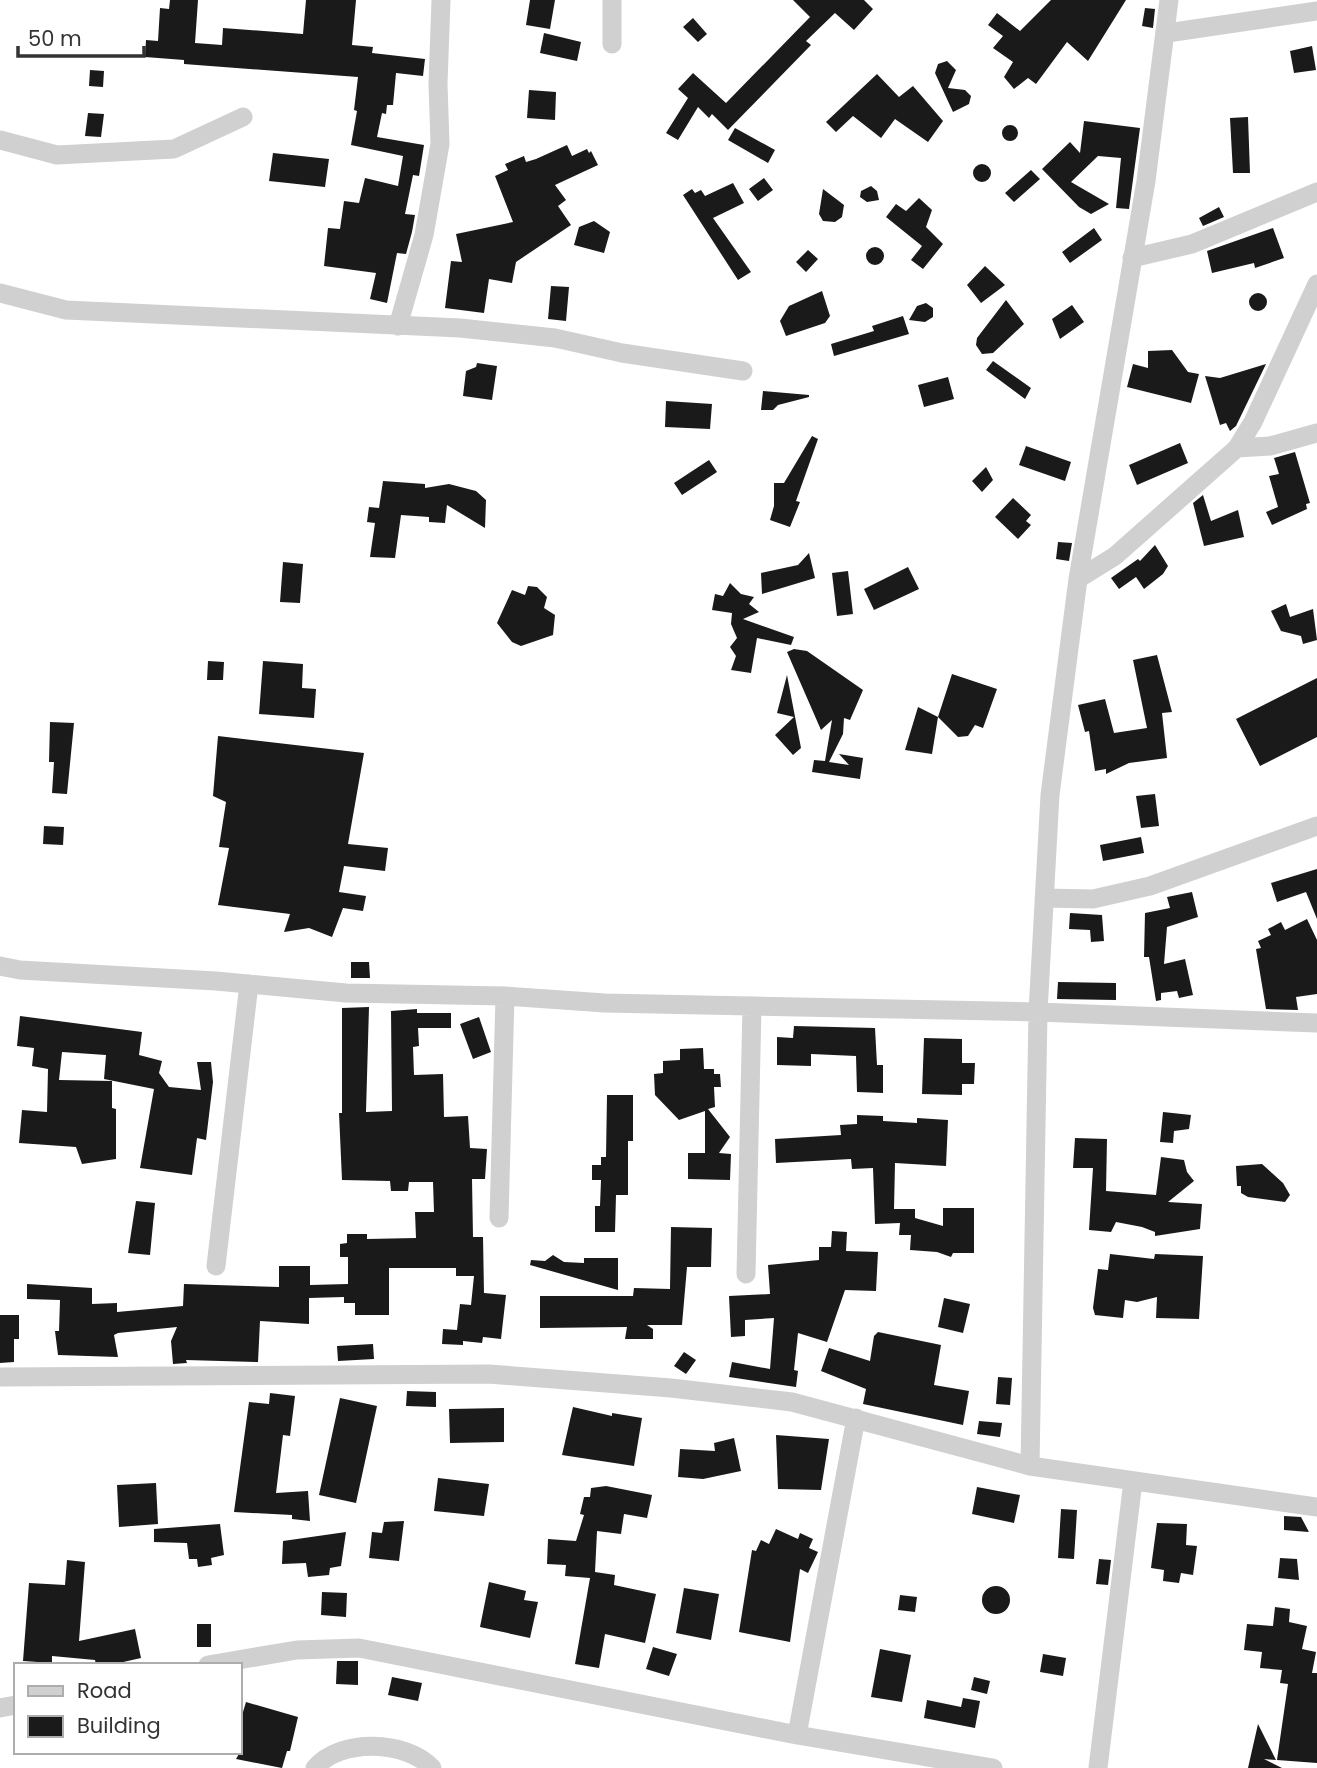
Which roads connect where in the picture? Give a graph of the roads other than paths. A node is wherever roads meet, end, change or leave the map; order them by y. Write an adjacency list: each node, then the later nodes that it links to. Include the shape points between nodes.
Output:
1 (441, 0): 13 (street, via 440,144 424,235)
2 (612, 0): 6 (street)
3 (1169, 0): 5 (street)
4 (1317, 11): 5 (street)
5 (1167, 33): 10 (street)
6 (612, 44)
7 (243, 117): 8 (street, via 174,149 57,155)
8 (0, 140)
9 (1317, 192): 10 (street, via 1192,244)
10 (1132, 258): 17 (street)
11 (1317, 284): 16 (street)
12 (0, 293): 13 (street, via 66,310)
13 (398, 326): 14 (street, via 555,338)
14 (743, 371)
15 (1317, 433): 16 (street, via 1270,446)
16 (1237, 448): 17 (street, via 1115,556)
17 (1078, 579): 19 (street, via 1050,794)
18 (1317, 826): 19 (street, via 1150,886 1093,899)
19 (1044, 898): 24 (street)
20 (0, 965): 21 (street)
21 (249, 984): 22 (street, via 346,993); 27 (street)
22 (505, 996): 23 (street); 26 (street)
23 (751, 1006): 24 (street); 28 (street)
24 (1038, 1012): 25 (street); 31 (street)
25 (1317, 1023)
26 (499, 1218)
27 (216, 1266)
28 (746, 1275)
29 (0, 1377): 30 (street, via 489,1374 792,1402)
30 (856, 1418): 31 (street); 35 (street)
31 (1030, 1466): 32 (street)
32 (1133, 1481): 33 (street); 39 (street)
33 (1317, 1507)
34 (220, 1663): 35 (street, via 297,1650 359,1648)
35 (797, 1735): 38 (street)
36 (315, 1768): 37 (street, via 340,1751 368,1746 398,1749)
37 (432, 1768)
38 (981, 1768)
39 (1098, 1768)

